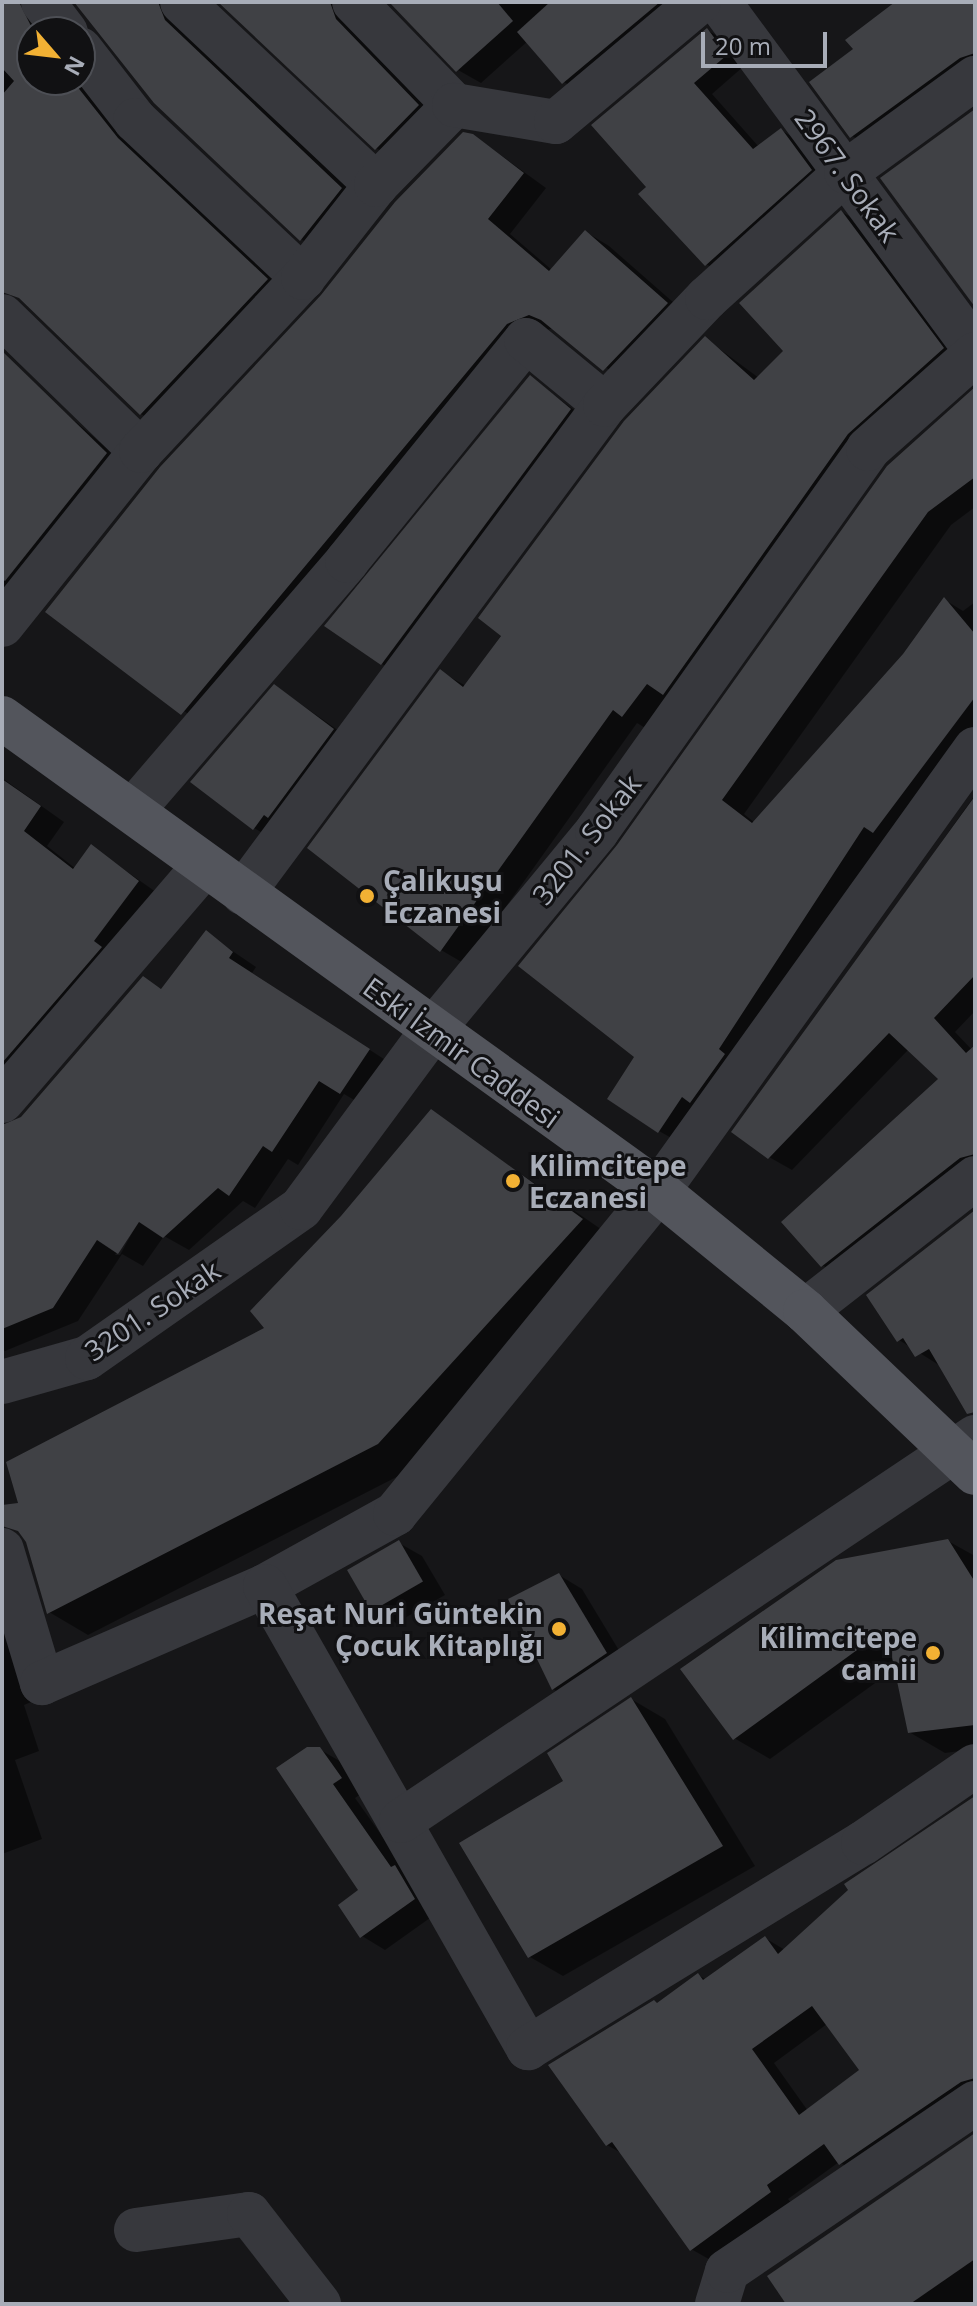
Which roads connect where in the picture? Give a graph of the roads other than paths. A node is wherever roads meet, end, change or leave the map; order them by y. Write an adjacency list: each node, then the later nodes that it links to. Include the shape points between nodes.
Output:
1 (182, 2): 9 (street)
2 (354, 2): 7 (street)
3 (699, 2): 7 (street, via 556,122)
4 (719, 2): 8 (street, 2967. Sokak)
5 (96, 70): 10 (street, via 135,120)
6 (975, 78): 8 (street)
7 (454, 105): 9 (street)
8 (846, 172): 12 (street, 2967. Sokak); 13 (street, via 707,298)
9 (376, 185): 10 (street)
10 (303, 278): 14 (street)
11 (2, 316): 14 (street)
12 (975, 352): 21 (street, 3201. Sokak, via 868,449 597,831)
13 (605, 405): 18 (street, via 526,340 347,561); 20 (street)
14 (141, 451): 15 (street)
15 (2, 625)
16 (2, 718): 18 (main road, Eski İzmir Caddesi)
17 (975, 750): 24 (street)
18 (134, 809): 19 (main road, Eski İzmir Caddesi)
19 (205, 865): 20 (main road, Eski İzmir Caddesi); 22 (street)
20 (243, 893): 21 (main road, Eski İzmir Caddesi)
21 (431, 1032): 24 (main road, Eski İzmir Caddesi); 26 (street, 3201. Sokak, via 301,1208 87,1358)
22 (2, 1101)
23 (975, 1178): 25 (street)
24 (658, 1191): 25 (main road, Eski İzmir Caddesi); 29 (street, via 395,1514)
25 (805, 1311): 27 (main road, Eski İzmir Caddesi)
26 (2, 1382)
27 (967, 1453): 31 (street)
28 (2, 1550): 29 (street, via 42,1683)
29 (265, 1586): 31 (street)
30 (975, 1766): 31 (street, via 863,1843 528,2048)
31 (401, 1821)
32 (975, 2103): 35 (street, via 727,2271)
33 (136, 2230): 34 (street, via 249,2214)
34 (319, 2304)
35 (717, 2304)

